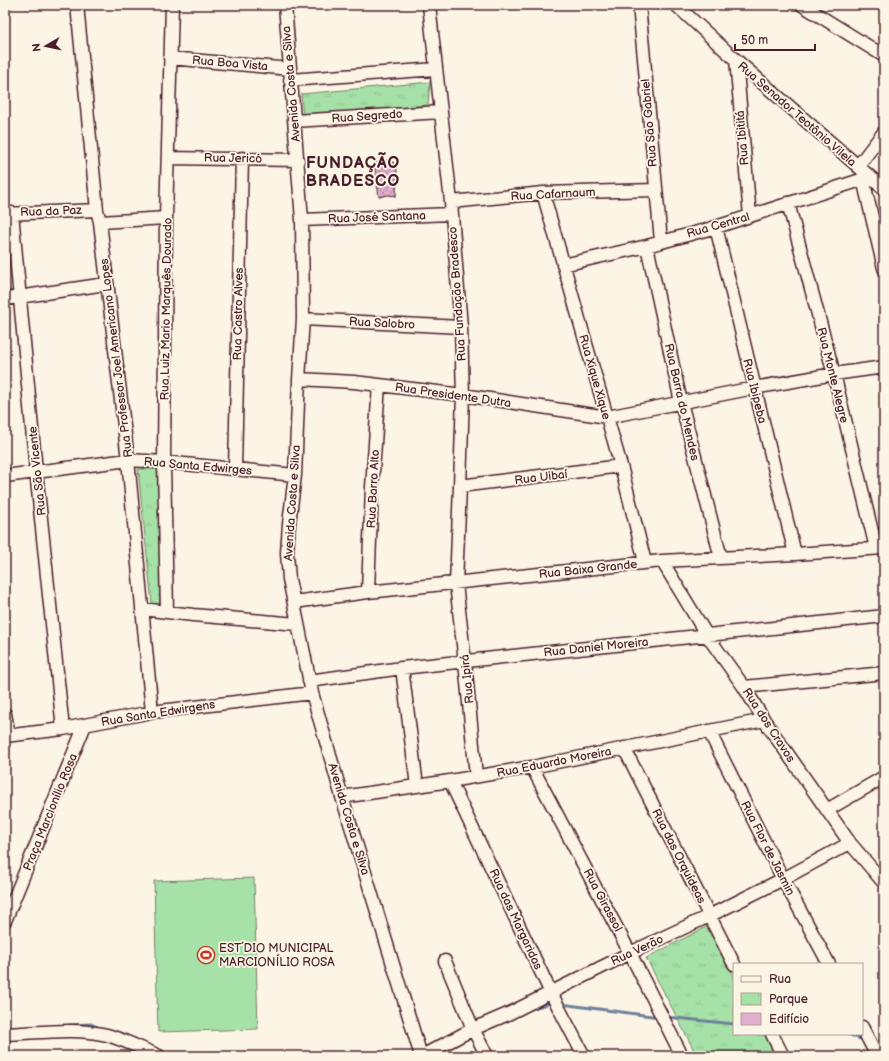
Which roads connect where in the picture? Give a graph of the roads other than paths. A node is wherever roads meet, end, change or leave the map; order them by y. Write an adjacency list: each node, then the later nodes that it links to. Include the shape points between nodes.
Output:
1 (77, 5): 26 (street, Rua Professor Joel Americano Lopes)
2 (172, 5): 9 (street, Rua Luiz Mario Marquês Dourado)
3 (284, 5): 12 (street, Avenida Costa e Silva)
4 (429, 5): 11 (street, Rua Fundação Bradesco)
5 (639, 5): 22 (street, Rua São Gabriel)
6 (676, 5): 10 (street, Rua Senador Teotônio Vilela)
7 (802, 5): 8 (street)
8 (884, 56)
9 (170, 58): 12 (street, Rua Boa Vista); 16 (street, Rua Luiz Mario Marquês Dourado)
10 (736, 60): 19 (street, Rua Senador Teotônio Vilela); 29 (street, Rua Ibititá)
11 (436, 69): 12 (street, Rua Boa Vista); 13 (street, Rua Fundação Bradesco)
12 (290, 75): 14 (street, Avenida Costa e Silva)
13 (441, 112): 14 (street, Rua Segredo); 24 (street, Rua Fundação Bradesco)
14 (294, 121): 18 (street, Avenida Costa e Silva)
15 (884, 132): 19 (street)
16 (168, 158): 17 (street, Rua Jericó); 30 (street, Rua Luiz Mario Marquês Dourado)
17 (242, 158): 18 (street, Rua Jericó); 54 (street, Rua Castro Alves)
18 (298, 160): 31 (street, Avenida Costa e Silva)
19 (858, 166): 20 (street, Rua Senador Teotônio Vilela)
20 (866, 178): 21 (street, Rua Senador Teotônio Vilela); 25 (street, Rua Central); 37 (street)
21 (884, 189)
22 (655, 190): 23 (street, Rua Cafarnaum); 34 (street, Rua São Gabriel)
23 (543, 193): 24 (street, Rua Cafarnaum); 36 (street, Rua Xique Xique)
24 (450, 202): 28 (street, Rua Fundação Bradesco)
25 (788, 203): 29 (street, Rua Central); 44 (street, Rua Monte Alegre)
26 (97, 210): 27 (street, Rua da Paz); 32 (street, Rua Professor Joel Americano Lopes)
27 (9, 213): 39 (street, Rua São Vicente)
28 (452, 214): 31 (street, Rua José Santana); 42 (street, Rua Fundação Bradesco)
29 (750, 216): 33 (street, Rua Central)
30 (166, 218): 32 (street); 52 (street, Rua Luiz Mario Marquês Dourado)
31 (302, 220): 41 (street, Avenida Costa e Silva)
32 (100, 222): 38 (street, Rua Professor Joel Americano Lopes)
33 (716, 227): 34 (street, Rua Central); 47 (street, Rua Ibipeba)
34 (661, 241): 35 (street, Rua Central)
35 (647, 246): 36 (street, Rua Central); 49 (street, Rua Barra do Mendes)
36 (563, 265): 50 (street, Rua Xique Xique)
37 (884, 268)
38 (106, 284): 39 (street); 51 (street, Rua Professor Joel Americano Lopes)
39 (20, 297): 40 (street); 55 (street, Rua São Vicente)
40 (5, 299)
41 (303, 319): 42 (street, Rua Salobro); 45 (street, Avenida Costa e Silva)
42 (461, 327): 48 (street, Rua Fundação Bradesco)
43 (884, 367): 44 (street)
44 (834, 374): 47 (street); 59 (street, Rua Monte Alegre)
45 (299, 379): 46 (street, Rua Presidente Dutra); 56 (street, Avenida Costa e Silva)
46 (379, 385): 48 (street, Rua Presidente Dutra); 65 (street, Rua Barro Alto)
47 (754, 388): 49 (street); 60 (street, Rua Ibipeba)
48 (463, 395): 50 (street, Rua Presidente Dutra); 58 (street, Rua Fundação Bradesco)
49 (681, 402): 50 (street); 61 (street, Rua Barra do Mendes)
50 (607, 417): 53 (street, Rua Xique Xique)
51 (128, 460): 52 (street, Rua Santa Edwirges); 55 (street, Rua Santa Edwirges); 67 (street, Rua Professor Joel Americano Lopes)
52 (164, 462): 54 (street, Rua Santa Edwirges); 68 (street, Rua Luiz Mario Marquês Dourado)
53 (621, 466): 58 (street, Rua Uibaí); 63 (street, Rua Xique Xique)
54 (235, 469): 56 (street, Rua Santa Edwirges)
55 (36, 471): 57 (street, Rua Santa Edwirges); 82 (street, Rua São Vicente)
56 (295, 475): 66 (street, Avenida Costa e Silva, via 287,553)
57 (5, 476)
58 (460, 486): 64 (street, Rua Fundação Bradesco)
59 (880, 548): 60 (street, Rua Baixa Grande)
60 (795, 554): 61 (street, Rua Baixa Grande)
61 (721, 558): 62 (street, Rua Baixa Grande)
62 (662, 561): 63 (street, Rua Baixa Grande); 71 (street, Rua dos Cravos)
63 (645, 562): 64 (street, Rua Baixa Grande)
64 (456, 584): 65 (street, Rua Baixa Grande); 72 (street, Rua Ipirá)
65 (368, 592): 66 (street, Rua Baixa Grande)
66 (294, 602): 70 (street, Avenida Costa e Silva)
67 (142, 610): 68 (street); 78 (street, Rua Professor Joel Americano Lopes)
68 (167, 612): 70 (street)
69 (884, 616): 71 (street, Rua Daniel Moreira)
70 (297, 624): 75 (street, Avenida Costa e Silva)
71 (706, 634): 72 (street, Rua Daniel Moreira); 76 (street, Rua dos Cravos)
72 (466, 662): 73 (street, Rua Daniel Moreira); 87 (street, Rua Ipirá)
73 (402, 668): 75 (street, Rua Daniel Moreira); 90 (street)
74 (884, 673): 76 (street)
75 (309, 681): 77 (street, Avenida Costa e Silva)
76 (744, 687): 80 (street, Rua dos Cravos)
77 (312, 693): 78 (street, Rua Santa Edwirgens); 91 (street, Avenida Costa e Silva)
78 (152, 712): 81 (street, Rua Santa Edwirgens)
79 (5, 714): 84 (street)
80 (764, 720): 83 (street, Rua Eduardo Moreira); 92 (street, Rua dos Cravos)
81 (85, 725): 82 (street, Rua Santa Edwirgens); 97 (street, Praça Marcionílio Rosa)
82 (63, 729): 84 (street, Rua Santa Edwirgens)
83 (710, 731): 85 (street, Rua Eduardo Moreira); 94 (street, Rua Flor de Jasmin)
84 (7, 736)
85 (624, 748): 86 (street, Rua Eduardo Moreira); 96 (street, Rua das Orquídeas)
86 (532, 767): 87 (street, Rua Eduardo Moreira); 98 (street, Rua Girassol)
87 (476, 776): 89 (street, Rua Eduardo Moreira)
88 (884, 777): 92 (street)
89 (450, 781): 90 (street, Rua Eduardo Moreira); 102 (street, Rua das Margaridas)
90 (417, 786): 91 (street, Rua Eduardo Moreira)
91 (342, 797): 108 (street, Avenida Costa e Silva)
92 (827, 810): 93 (street, Rua dos Cravos)
93 (850, 843): 94 (street, Rua Verão); 95 (street, Rua dos Cravos)
94 (783, 879): 96 (street, Rua Verão); 101 (street, Rua Flor de Jasmin)
95 (884, 883)
96 (709, 916): 98 (street, Rua Verão); 100 (street, Rua das Orquídeas)
97 (5, 921)
98 (630, 953): 102 (street, Rua Verão); 111 (street, Rua Girassol)
99 (445, 961): 103 (street)
100 (733, 963)
101 (827, 963)
102 (551, 993): 103 (street, Rua Verão); 110 (street, Rua das Margaridas)
103 (472, 1029): 108 (street, Rua Verão); 109 (street)
104 (863, 1029): 113 (street)
105 (5, 1034): 107 (street, via 95,1032 117,1038)
106 (774, 1038): 112 (street)
107 (158, 1056)
108 (422, 1056)
109 (487, 1056)
110 (584, 1056)
111 (682, 1056)
112 (783, 1056)
113 (877, 1056)

